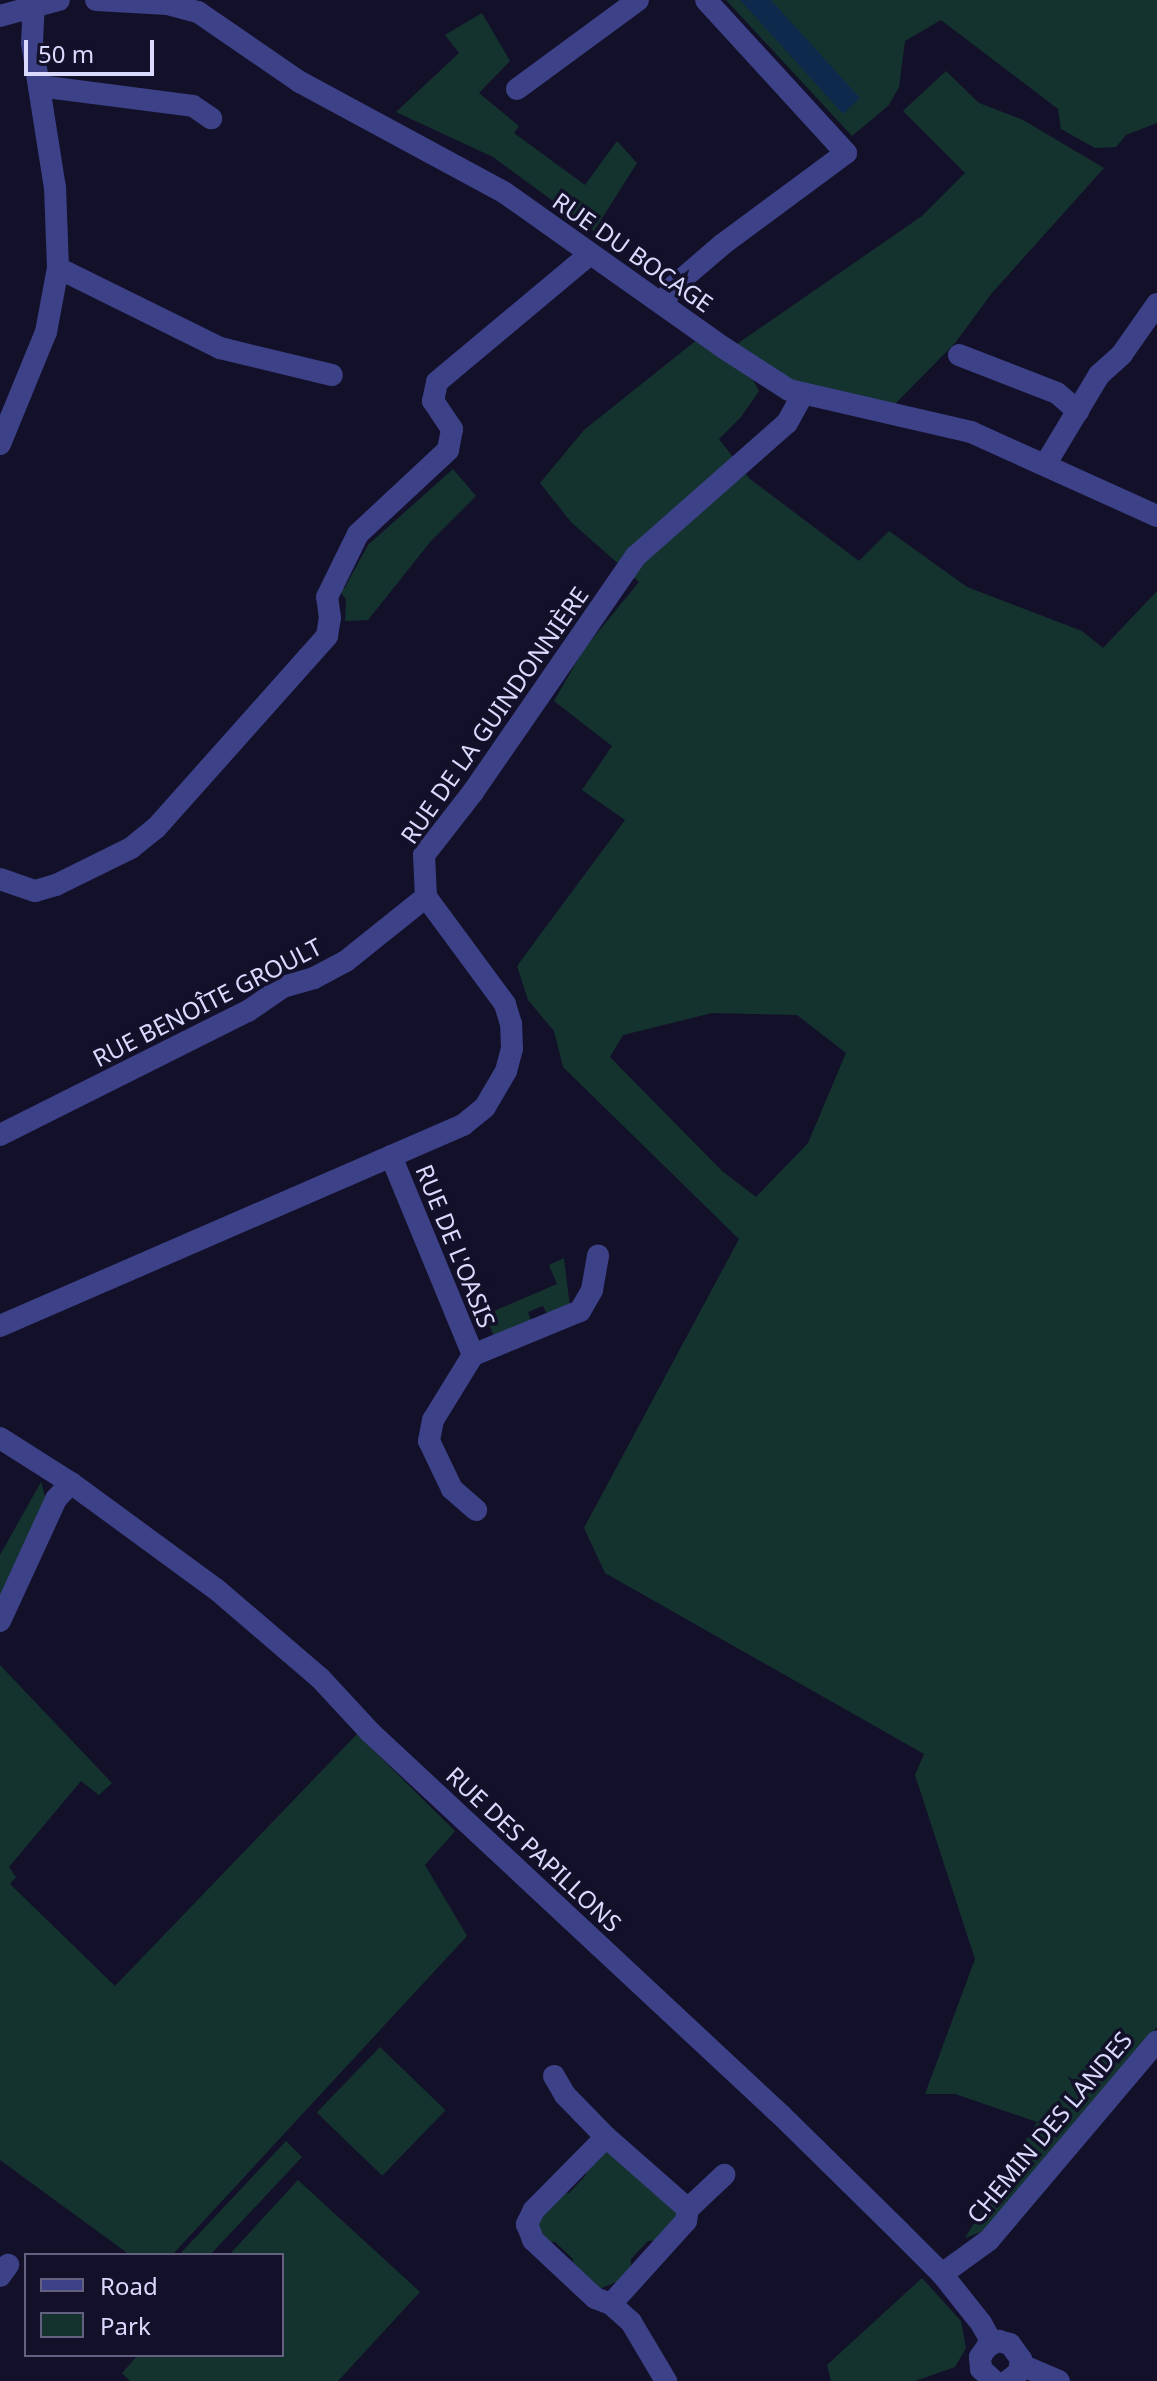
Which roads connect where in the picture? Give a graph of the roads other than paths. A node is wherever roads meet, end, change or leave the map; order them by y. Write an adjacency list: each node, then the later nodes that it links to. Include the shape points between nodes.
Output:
1 (59, 0): 5 (street)
2 (96, 0): 10 (street, RUE DU BOCAGE, via 168,4 198,12 300,82 505,193)
3 (638, 0): 8 (street)
4 (706, 0): 12 (street, via 846,153 723,244 674,286)
5 (33, 3): 6 (street); 7 (street)
6 (0, 16)
7 (39, 86): 9 (street, via 193,106); 11 (street, via 55,188)
8 (517, 89)
9 (211, 118)
10 (590, 254): 12 (street, RUE DU BOCAGE); 21 (street, via 437,382 433,401 452,429 448,450 358,534 327,597 327,636 156,828 131,848 56,885 35,891)
11 (58, 268): 15 (street, via 220,348); 18 (street, via 46,332)
12 (662, 304): 16 (street, RUE DU BOCAGE, via 777,383)
13 (1157, 304): 17 (street, via 1122,354 1099,375)
14 (959, 355): 17 (street, via 1057,393)
15 (332, 375)
16 (803, 394): 19 (street, RUE DU BOCAGE, via 971,432); 22 (street, RUE DE LA GUINDONNIÈRE, via 787,423 636,556 424,855)
17 (1078, 411): 19 (street)
18 (0, 444)
19 (1045, 465): 20 (street, RUE DU BOCAGE)
20 (1157, 516)
21 (0, 879)
22 (426, 897): 23 (street, RUE BENOÎTE GROULT, via 346,961 283,987 248,1011); 24 (street, via 505,1004 512,1049 499,1088 485,1107 463,1125)
23 (0, 1135)
24 (391, 1156): 26 (street); 27 (street, RUE DE L'OASIS)
25 (598, 1256): 27 (street, RUE DE L'OASIS, via 592,1290 580,1311)
26 (0, 1326)
27 (473, 1355): 30 (street, RUE DE L'OASIS, via 433,1420 429,1441 452,1489)
28 (0, 1438): 29 (street, RUE DES PAPILLONS)
29 (71, 1483): 31 (street, via 56,1499); 37 (street, RUE DES PAPILLONS, via 216,1589 320,1678)
30 (476, 1510)
31 (0, 1621)
32 (1157, 2041): 37 (street, CHEMIN DES LANDES, via 989,2240)
33 (554, 2076): 34 (street)
34 (606, 2137): 36 (street); 38 (street, via 534,2210 527,2224 533,2240 595,2298)
35 (724, 2175): 36 (street)
36 (688, 2209): 38 (street, via 686,2221)
37 (942, 2274): 39 (street, RUE DES PAPILLONS)
38 (611, 2304): 42 (street, via 631,2322)
39 (992, 2343): 40 (street, via 1010,2344 1019,2353); 41 (street, via 980,2357)
40 (1014, 2373): 43 (street)
41 (984, 2379)
42 (666, 2381)
43 (1059, 2381)

